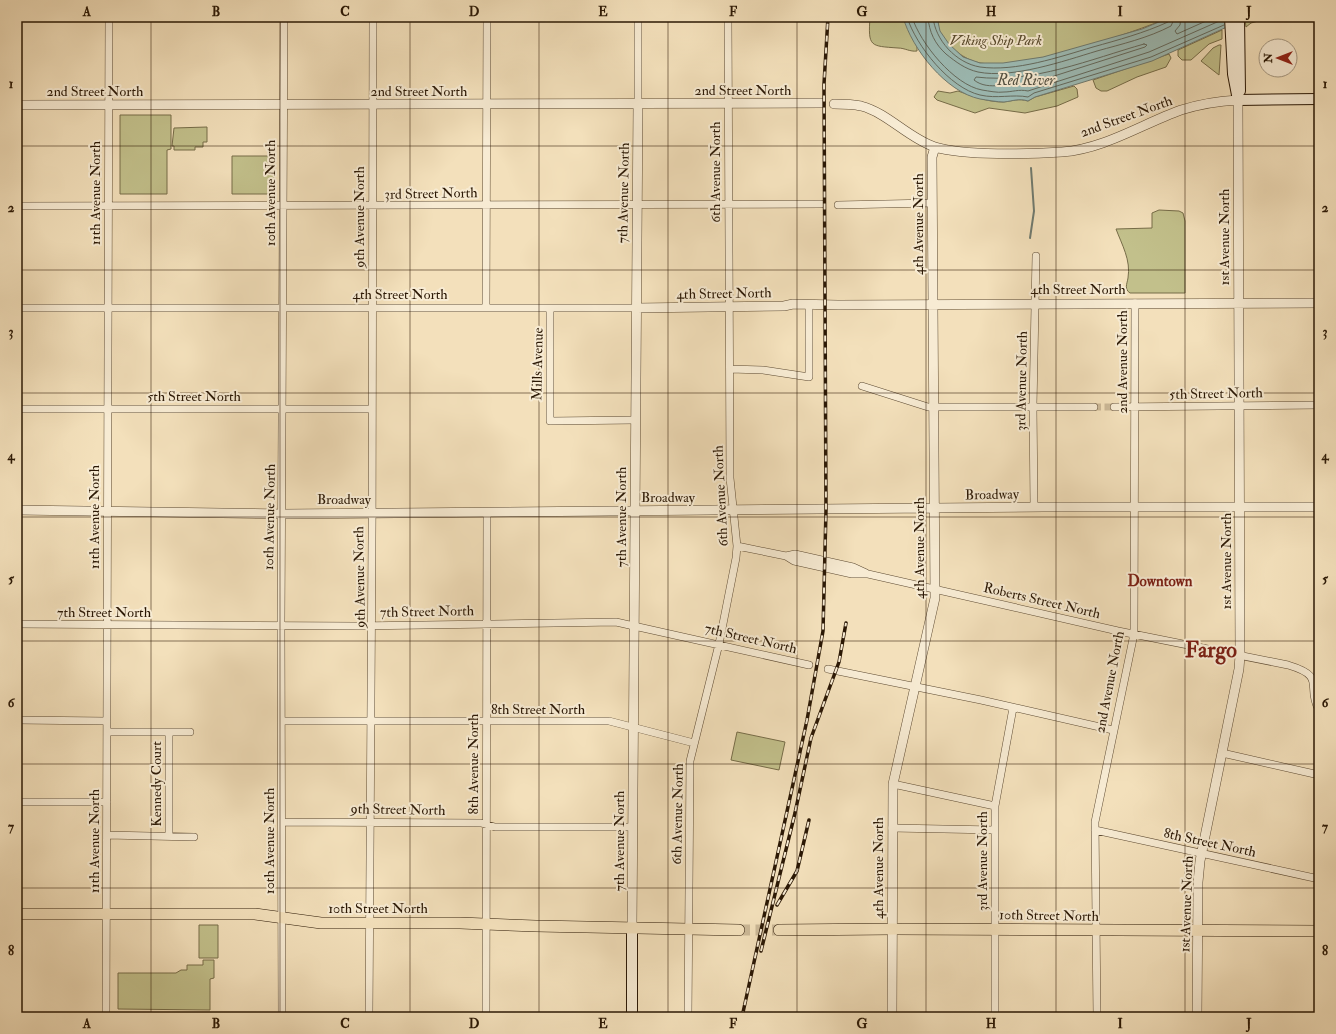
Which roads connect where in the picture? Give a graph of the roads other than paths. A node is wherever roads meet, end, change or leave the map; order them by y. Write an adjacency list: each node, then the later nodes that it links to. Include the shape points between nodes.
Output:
1 (109, 17): 13 (street, 11th Avenue North)
2 (284, 17): 17 (street, 10th Avenue North)
3 (372, 17): 18 (street, 9th Avenue North)
4 (487, 17): 19 (street)
5 (638, 17): 14 (street, 7th Avenue North)
6 (728, 17): 20 (street, 6th Avenue North)
7 (1230, 17): 9 (main road, 1st Avenue North)
8 (1239, 17): 9 (main road, 1st Avenue North)
9 (1237, 74): 11 (main road, 1st Avenue North)
10 (1319, 98): 11 (main road, 2nd Street North)
11 (1238, 100): 21 (street, 2nd Street North, via 1212,102 1181,110 1095,145 1063,152 980,152); 35 (street, 1st Avenue North)
12 (821, 103): 20 (street, 2nd Street North)
13 (108, 104): 16 (street, 2nd Street North); 17 (street, 2nd Street North); 31 (street, 11th Avenue North)
14 (638, 104): 19 (street, 2nd Street North); 20 (street, 2nd Street North); 26 (street, 7th Avenue North)
15 (834, 104): 21 (street, 2nd Street North, via 861,106)
16 (17, 105)
17 (284, 105): 18 (street, 2nd Street North); 29 (street, 10th Avenue North)
18 (372, 105): 19 (street, 2nd Street North); 30 (street, 9th Avenue North)
19 (486, 105): 25 (street)
20 (728, 105): 27 (street, 6th Avenue North)
21 (935, 147): 22 (street, 4th Avenue North, via 932,157)
22 (932, 203): 24 (street); 37 (street, 4th Avenue North)
23 (821, 204): 27 (street, 3rd Street North)
24 (838, 204)
25 (486, 205): 26 (street, 3rd Street North); 30 (street, 3rd Street North); 45 (street)
26 (637, 205): 27 (street, 3rd Street North); 47 (street, 7th Avenue North)
27 (729, 205): 39 (street, 6th Avenue North)
28 (17, 206): 31 (street, 3rd Street North)
29 (284, 206): 30 (street, 3rd Street North); 31 (street, 3rd Street North); 43 (street, 10th Avenue North)
30 (372, 206): 44 (street, 9th Avenue North)
31 (108, 207): 42 (street, 11th Avenue North)
32 (1036, 256): 33 (street, 3rd Avenue North)
33 (1035, 303): 34 (street, 4th Street North); 37 (street, 4th Street North); 52 (street, 3rd Avenue North)
34 (1135, 303): 35 (street, 4th Street North); 57 (street, 2nd Avenue North)
35 (1239, 303): 36 (street, 4th Street North); 53 (street, 1st Avenue North)
36 (1319, 303)
37 (932, 304): 38 (street, 4th Street North); 54 (street, 4th Avenue North)
38 (838, 305): 40 (street, 4th Street North); 48 (street, 4th Street North, via 825,309)
39 (730, 306): 40 (street, 4th Street North); 47 (street, 4th Street North); 49 (street, 6th Avenue North)
40 (784, 306): 48 (street, 4th Street North)
41 (17, 308): 42 (street, 4th Street North)
42 (108, 308): 43 (street, 4th Street North); 59 (street, 11th Avenue North)
43 (283, 308): 44 (street, 4th Street North); 60 (street, 10th Avenue North)
44 (372, 308): 45 (street, 4th Street North); 61 (street, 9th Avenue North)
45 (486, 308): 46 (street, 4th Street North)
46 (550, 308): 47 (street, 4th Street North); 62 (street, Mills Avenue, via 550,421)
47 (636, 308): 62 (street, 7th Avenue North)
48 (809, 309): 49 (street, via 809,377 763,370)
49 (730, 369): 70 (street, 6th Avenue North)
50 (862, 386): 54 (street)
51 (1319, 405): 53 (street, 5th Street North)
52 (1033, 406): 54 (street); 55 (street); 63 (street, 3rd Avenue North)
53 (1239, 406): 57 (street, 5th Street North); 65 (street, 1st Avenue North)
54 (934, 407): 67 (street, 4th Avenue North)
55 (1094, 407)
56 (1114, 407): 57 (street, 5th Street North)
57 (1134, 407): 64 (street, 2nd Avenue North)
58 (17, 409): 59 (street, 5th Street North)
59 (107, 409): 60 (street, 5th Street North); 72 (street, 11th Avenue North)
60 (283, 409): 61 (street, 5th Street North); 74 (street, 10th Avenue North)
61 (371, 409): 73 (street, 9th Avenue North)
62 (635, 420): 69 (street, 7th Avenue North)
63 (1034, 507): 64 (street, Broadway); 67 (street, Broadway)
64 (1134, 507): 65 (street, Broadway); 83 (street, 2nd Avenue North)
65 (1240, 507): 66 (street, Broadway); 85 (street, 1st Avenue North)
66 (1319, 507)
67 (934, 508): 70 (street, Broadway); 76 (street, 4th Avenue North)
68 (17, 510): 72 (street, Broadway)
69 (636, 511): 70 (street, Broadway); 71 (street, Broadway); 80 (street, 7th Avenue North)
70 (732, 511): 75 (street, 6th Avenue North)
71 (487, 512): 73 (street, Broadway); 79 (street, 8th Avenue North)
72 (107, 513): 74 (street, Broadway); 81 (street, 11th Avenue North)
73 (371, 513): 74 (street, Broadway); 82 (street, 9th Avenue North)
74 (283, 514): 78 (street, 10th Avenue North)
75 (737, 546): 76 (street, Roberts Street North, via 852,574 868,574); 84 (street, 6th Avenue North)
76 (935, 589): 83 (street, Roberts Street North); 88 (street, 4th Avenue North)
77 (17, 624): 81 (street, 7th Street North)
78 (281, 624): 81 (street, 7th Street North); 82 (street, 7th Street North); 93 (street, 10th Avenue North)
79 (488, 624): 80 (street, 7th Street North); 82 (street, 7th Street North); 95 (street, 8th Avenue North)
80 (634, 624): 84 (street, 7th Street North); 96 (street, 7th Avenue North)
81 (107, 625): 92 (street, 11th Avenue North)
82 (373, 625): 94 (street, 9th Avenue North)
83 (1134, 634): 85 (street, Roberts Street North); 97 (street, 2nd Avenue North)
84 (719, 644): 86 (street, 7th Street North); 101 (street, 6th Avenue North)
85 (1240, 655): 90 (street, Roberts Street North, via 1305,670 1314,682 1316,705); 102 (street, 1st Avenue North)
86 (809, 665)
87 (828, 668): 88 (street)
88 (915, 688): 89 (street); 104 (street, 4th Avenue North)
89 (1013, 708): 97 (street); 107 (street, 3rd Avenue North)
90 (1319, 710)
91 (17, 720): 92 (street)
92 (107, 721): 98 (street, 11th Avenue North)
93 (282, 721): 94 (street, 8th Street North); 109 (street, 10th Avenue North)
94 (372, 721): 95 (street, 8th Street North); 108 (street, 9th Avenue North)
95 (486, 722): 96 (street, 8th Street North, via 609,722); 110 (street, 8th Avenue North)
96 (634, 727): 101 (street, 8th Street North); 111 (street, 7th Avenue North)
97 (1113, 730): 114 (street, 2nd Avenue North)
98 (108, 732): 99 (street); 106 (street, 11th Avenue North)
99 (169, 732): 100 (street); 116 (street, Kennedy Court)
100 (190, 732)
101 (694, 743): 126 (street, 6th Avenue North, via 690,761)
102 (1222, 753): 103 (street); 118 (street, 1st Avenue North)
103 (1319, 776)
104 (893, 784): 107 (street); 112 (street, 4th Avenue North)
105 (17, 802): 106 (street)
106 (107, 802): 115 (street, 11th Avenue North)
107 (995, 806): 113 (street, 3rd Avenue North)
108 (371, 821): 109 (street, 9th Street North); 110 (street, 9th Street North); 123 (street, 9th Avenue North)
109 (282, 822): 122 (street, 10th Avenue North)
110 (486, 825): 111 (street, 9th Street North); 124 (street, 8th Avenue North)
111 (633, 827): 125 (street, 7th Avenue North)
112 (892, 828): 113 (street); 127 (street, 4th Avenue North)
113 (995, 830): 130 (street, 3rd Avenue North)
114 (1095, 830): 118 (street, 8th Street North); 131 (street, 2nd Avenue North)
115 (107, 835): 116 (street); 121 (street, 11th Avenue North)
116 (169, 836): 117 (street)
117 (194, 837)
118 (1201, 853): 119 (street, 8th Street North); 132 (street, 1st Avenue North)
119 (1319, 879)
120 (17, 914): 121 (main road, 10th Street North)
121 (107, 914): 122 (main road, 10th Street North, via 255,914); 134 (street, 11th Avenue North)
122 (283, 918): 123 (main road, 10th Street North, via 321,923); 135 (street, 10th Avenue North)
123 (370, 923): 124 (main road, 10th Street North); 136 (street, 9th Avenue North)
124 (486, 924): 125 (main road, 10th Street North); 137 (street, 8th Avenue North)
125 (632, 927): 126 (main road, 10th Street North); 138 (main road, 7th Avenue North)
126 (689, 928): 128 (main road, 10th Street North); 139 (street, 6th Avenue North)
127 (893, 929): 129 (main road, 10th Street North); 130 (main road, 10th Street North); 140 (street, 4th Avenue North)
128 (739, 930)
129 (779, 930)
130 (995, 930): 131 (main road, 10th Street North); 141 (street, 3rd Avenue North)
131 (1096, 931): 132 (main road, 10th Street North); 142 (street, 2nd Avenue North)
132 (1198, 931): 133 (main road, 10th Street North); 143 (street, 1st Avenue North)
133 (1319, 931)
134 (106, 1017)
135 (282, 1017)
136 (369, 1017)
137 (486, 1017)
138 (632, 1017)
139 (688, 1017)
140 (892, 1017)
141 (995, 1017)
142 (1097, 1017)
143 (1197, 1017)

